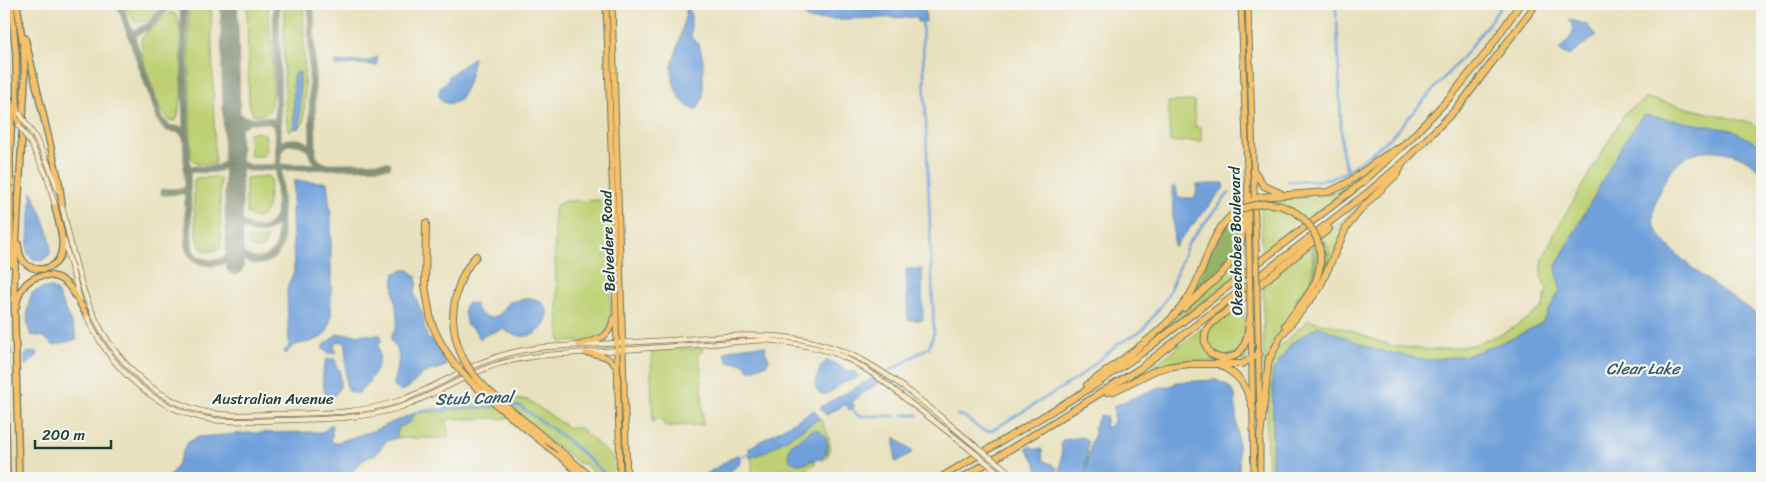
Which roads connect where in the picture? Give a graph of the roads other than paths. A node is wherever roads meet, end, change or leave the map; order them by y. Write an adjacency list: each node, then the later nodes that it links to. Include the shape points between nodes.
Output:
1 (11, 4): 17 (highway, via 16,64)
2 (17, 4): 11 (highway)
3 (606, 4): 10 (main road); 34 (main road, Belvedere Road)
4 (612, 4): 10 (main road, Belvedere Road)
5 (1241, 4): 12 (main road, Okeechobee Boulevard)
6 (1248, 4): 15 (main road, Okeechobee Boulevard)
7 (1520, 4): 21 (highway, via 1469,75 1432,118)
8 (1536, 4): 22 (highway, via 1460,105)
9 (4, 6): 20 (highway)
10 (612, 12): 41 (main road, Belvedere Road)
11 (20, 20): 28 (highway, via 59,182); 31 (highway, via 25,89)
12 (1244, 71): 14 (main road, Okeechobee Boulevard); 15 (main road)
13 (4, 89): 16 (main road, bridge)
14 (1245, 94): 19 (main road); 25 (main road, Okeechobee Boulevard)
15 (1251, 94): 19 (main road, Okeechobee Boulevard)
16 (8, 100): 17 (highway)
17 (14, 112): 18 (highway); 28 (main road, Australian Avenue, bridge, via 35,137 51,169); 33 (highway, via 10,196)
18 (19, 126): 28 (main road, Australian Avenue, bridge, via 34,149)
19 (1253, 126): 23 (main road, Okeechobee Boulevard)
20 (4, 135)
21 (1402, 146): 24 (highway, via 1336,189); 52 (highway, via 1363,182 1157,342)
22 (1404, 161): 27 (highway); 48 (highway, via 1398,173 1346,228 1319,290 1281,336)
23 (1254, 171): 24 (highway, via 1267,189); 26 (main road, Okeechobee Boulevard)
24 (1289, 194): 26 (highway)
25 (1248, 195): 29 (main road, Okeechobee Boulevard); 38 (highway, via 1240,242 1231,262 1214,282)
26 (1255, 198): 29 (highway); 46 (main road, Okeechobee Boulevard, bridge)
27 (1356, 203): 36 (highway, via 1211,324 1205,336 1208,350 1219,358 1235,356 1245,345); 51 (highway, via 1162,353)
28 (59, 206): 31 (highway, via 62,246 60,257 53,265 40,269 26,264); 35 (main road, Australian Avenue, via 75,283); 42 (main road, Australian Avenue, via 84,289 109,343 139,378 156,392 183,405 219,414 353,411 407,398 506,354)
29 (1248, 207): 36 (main road, Okeechobee Boulevard, bridge)
30 (426, 223): 57 (highway, bridge, via 425,285 431,321 442,345 464,375)
31 (16, 232): 33 (highway)
32 (476, 256): 58 (highway, bridge, via 459,283 455,297 454,333 459,351 472,374 495,397)
33 (14, 296): 37 (highway)
34 (615, 308): 40 (main road, Belvedere Road); 42 (main road, via 607,334)
35 (86, 314): 37 (highway, via 66,283 46,275 35,278 24,287); 45 (main road, Australian Avenue, via 117,365 136,385 182,412 218,420 354,418 402,406 512,360)
36 (1250, 317): 47 (main road, Okeechobee Boulevard)
37 (14, 319): 55 (highway)
38 (1167, 323): 48 (highway, bridge, via 1190,296 1222,225 1236,212 1256,204 1282,206 1297,213 1313,229 1321,262 1318,278 1275,340); 52 (highway)
39 (4, 329): 54 (highway)
40 (616, 343): 41 (main road, Australian Avenue); 42 (main road, Australian Avenue); 44 (main road, Belvedere Road)
41 (624, 343): 43 (main road, Belvedere Road); 61 (main road, Australian Avenue, bridge, via 755,334 791,337 820,344 878,370)
42 (578, 345)
43 (624, 350): 44 (main road, Australian Avenue); 60 (main road, Australian Avenue, via 753,340 784,342 833,353 884,381); 70 (main road, Belvedere Road)
44 (617, 351): 45 (main road, Australian Avenue); 50 (main road, Belvedere Road)
45 (586, 353): 50 (main road, via 607,357)
46 (1259, 354): 47 (highway); 56 (main road, Okeechobee Boulevard)
47 (1252, 360): 49 (highway, via 1242,364); 53 (main road, Okeechobee Boulevard)
48 (1268, 362): 56 (highway)
49 (1218, 365): 51 (highway, via 1167,367); 53 (highway, via 1243,382)
50 (617, 370): 69 (main road, Belvedere Road)
51 (1104, 393): 61 (highway)
52 (1063, 404): 59 (highway)
53 (1253, 409): 75 (main road, Okeechobee Boulevard)
54 (6, 423): 55 (highway, via 12,426); 63 (highway)
55 (18, 438): 64 (highway)
56 (1260, 438): 76 (main road, Okeechobee Boulevard)
57 (541, 441): 65 (highway); 66 (highway)
58 (559, 450): 67 (highway); 68 (highway)
59 (987, 450)
60 (973, 454): 71 (highway); 73 (main road, Australian Avenue, bridge)
61 (998, 461): 74 (main road, Australian Avenue)
62 (984, 465): 72 (highway)
63 (8, 478)
64 (20, 478)
65 (578, 478)
66 (583, 478)
67 (588, 478)
68 (592, 478)
69 (620, 478)
70 (627, 478)
71 (940, 478)
72 (962, 478)
73 (1007, 478)
74 (1016, 478)
75 (1254, 478)
76 (1260, 478)

